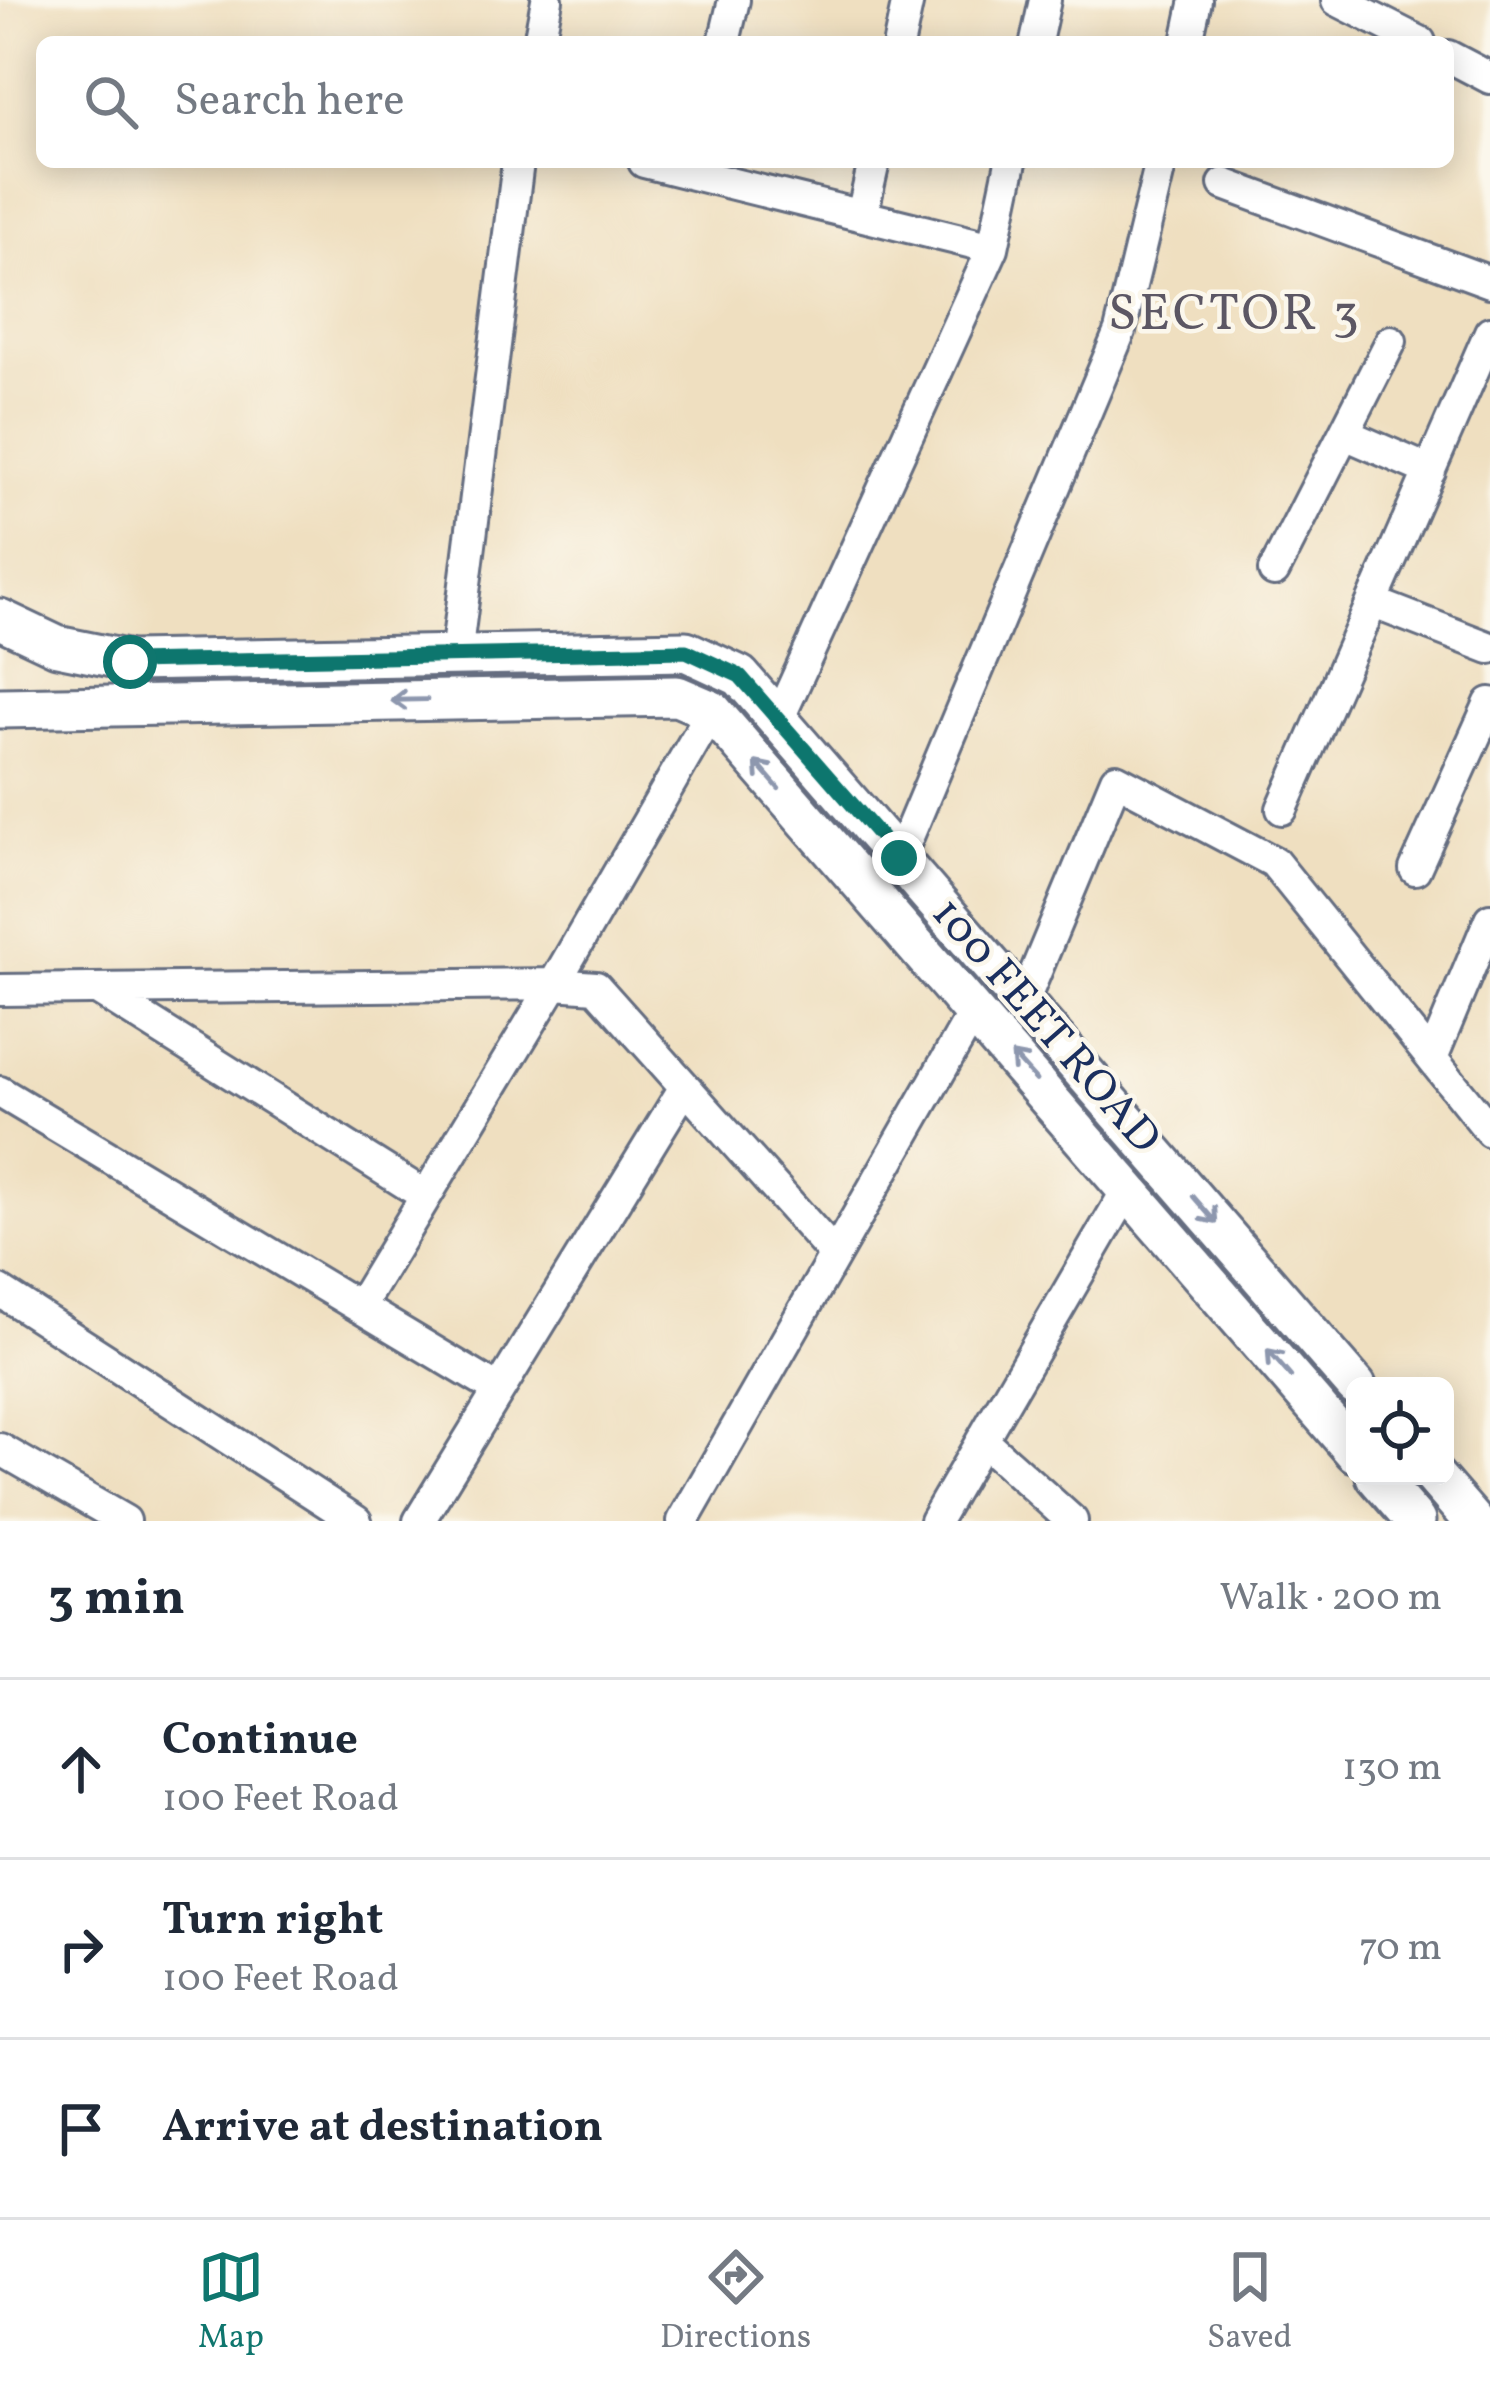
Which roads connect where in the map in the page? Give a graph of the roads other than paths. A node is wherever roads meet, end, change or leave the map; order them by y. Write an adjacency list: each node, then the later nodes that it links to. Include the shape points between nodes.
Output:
1 (548, 0): 7 (street)
2 (734, 0): 8 (street)
3 (908, 0): 9 (street)
4 (1045, 0): 10 (street)
5 (1196, 0): 11 (street)
6 (1337, 0): 12 (street)
7 (540, 36)
8 (725, 36)
9 (900, 36)
10 (1037, 36)
11 (1188, 36)
12 (1408, 36)
13 (1454, 59): 14 (street)
14 (1490, 78)
15 (517, 168): 32 (street)
16 (696, 168): 21 (street)
17 (873, 168): 21 (street)
18 (1010, 168): 22 (street)
19 (1160, 168): 38 (street, via 1120,331)
20 (1224, 184): 23 (street)
21 (862, 215): 22 (street)
22 (992, 248): 36 (street)
23 (1490, 282)
24 (1490, 332): 27 (street)
25 (1390, 341): 26 (street)
26 (1345, 434): 27 (street); 28 (street)
27 (1430, 471): 29 (street)
28 (1274, 571)
29 (1374, 602): 31 (street); 37 (street)
30 (0, 619): 32 (main road, 100 FEET ROAD, via 58,646 130,662)
31 (1490, 648)
32 (455, 656): 36 (main road, 100 FEET ROAD, via 686,651 740,676)
33 (1490, 703): 39 (street)
34 (0, 708): 35 (main road, one-way to 34, via 677,696)
35 (712, 711): 41 (street); 45 (main road, 100 FEET ROAD, one-way to 35)
36 (778, 721): 38 (main road, 100 FEET ROAD)
37 (1282, 809)
38 (899, 858): 44 (main road, 100 FEET ROAD)
39 (1414, 869)
40 (1486, 939): 46 (street)
41 (554, 984): 42 (street); 47 (street, via 596,987); 50 (street)
42 (97, 989): 43 (street); 50 (street)
43 (0, 990)
44 (1024, 1000): 46 (street, via 1116,778 1274,862); 55 (main road, 100 FEET ROAD, one-way to 55)
45 (974, 1012): 52 (street); 58 (main road, 100 FEET ROAD, one-way to 45)
46 (1432, 1058): 49 (street)
47 (685, 1087): 52 (street); 56 (street)
48 (0, 1092): 54 (street)
49 (1490, 1131)
50 (426, 1196): 54 (street)
51 (1121, 1199): 57 (street)
52 (835, 1255): 65 (street)
53 (0, 1291): 63 (street)
54 (358, 1307): 56 (street)
55 (1349, 1377)
56 (498, 1390): 64 (street)
57 (982, 1440): 66 (street); 67 (street)
58 (1346, 1442)
59 (0, 1449): 62 (street)
60 (1384, 1485): 68 (main road)
61 (1442, 1485): 69 (main road)
62 (125, 1521)
63 (356, 1521)
64 (419, 1521)
65 (683, 1521)
66 (935, 1521)
67 (1072, 1521)
68 (1414, 1521)
69 (1473, 1521)

